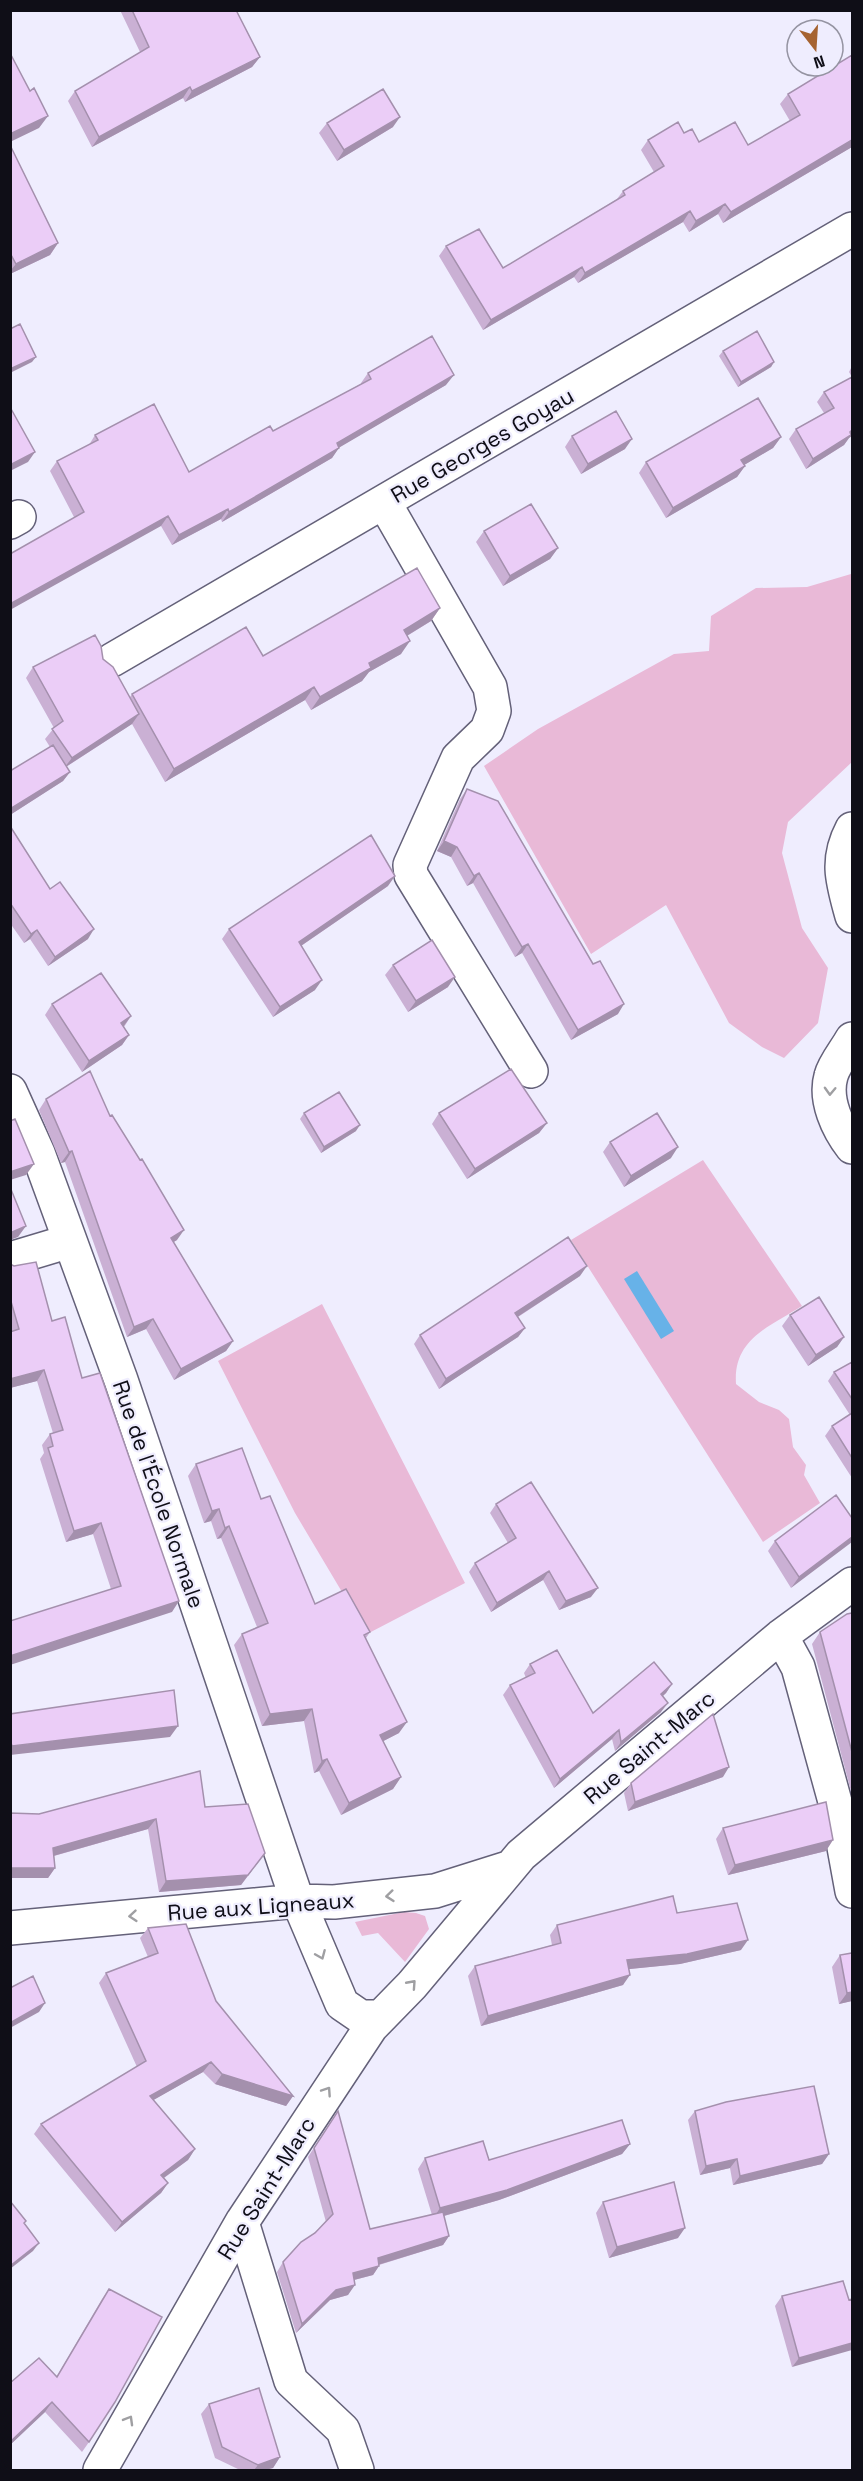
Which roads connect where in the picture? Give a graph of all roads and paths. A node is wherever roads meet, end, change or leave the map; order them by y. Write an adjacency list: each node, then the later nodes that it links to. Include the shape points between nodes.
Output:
1 (852, 230): 2 (street, Rue Georges Goyau)
2 (384, 502): 3 (street, Rue Georges Goyau); 7 (street, via 490,687 494,711 487,730 458,758 410,865 411,875)
3 (112, 660)
4 (852, 829): 5 (street, via 842,850 841,874)
5 (852, 916)
6 (852, 1039): 9 (street, one-way to 9, via 831,1076 830,1101)
7 (531, 1071)
8 (10, 1091): 10 (street, Rue de l'École Normale)
9 (852, 1147)
10 (70, 1241): 11 (street); 17 (street, Rue de l'École Normale)
11 (10, 1259)
12 (852, 1584): 13 (street, Rue Saint-Marc)
13 (781, 1636): 14 (street, Rue Saint-Marc); 16 (street, via 798,1667 837,1809)
14 (508, 1868): 15 (street, Rue aux Ligneaux); 18 (street, Rue Saint-Marc)
15 (435, 1891): 17 (street, Rue aux Ligneaux, one-way to 17, via 334,1902); 18 (street)
16 (852, 1891)
17 (298, 1901): 19 (street, Rue aux Ligneaux, one-way to 19); 20 (street, Rue de l'École Normale, one-way to 20, via 342,2004 361,2017)
18 (460, 1925): 20 (street, Rue Saint-Marc, one-way to 18)
19 (10, 1928)
20 (380, 2017): 21 (street, Rue Saint-Marc, one-way to 20)
21 (242, 2222): 22 (street, Rue Saint-Marc, one-way to 21); 23 (street, via 291,2380 343,2430)
22 (100, 2470)
23 (357, 2470)

